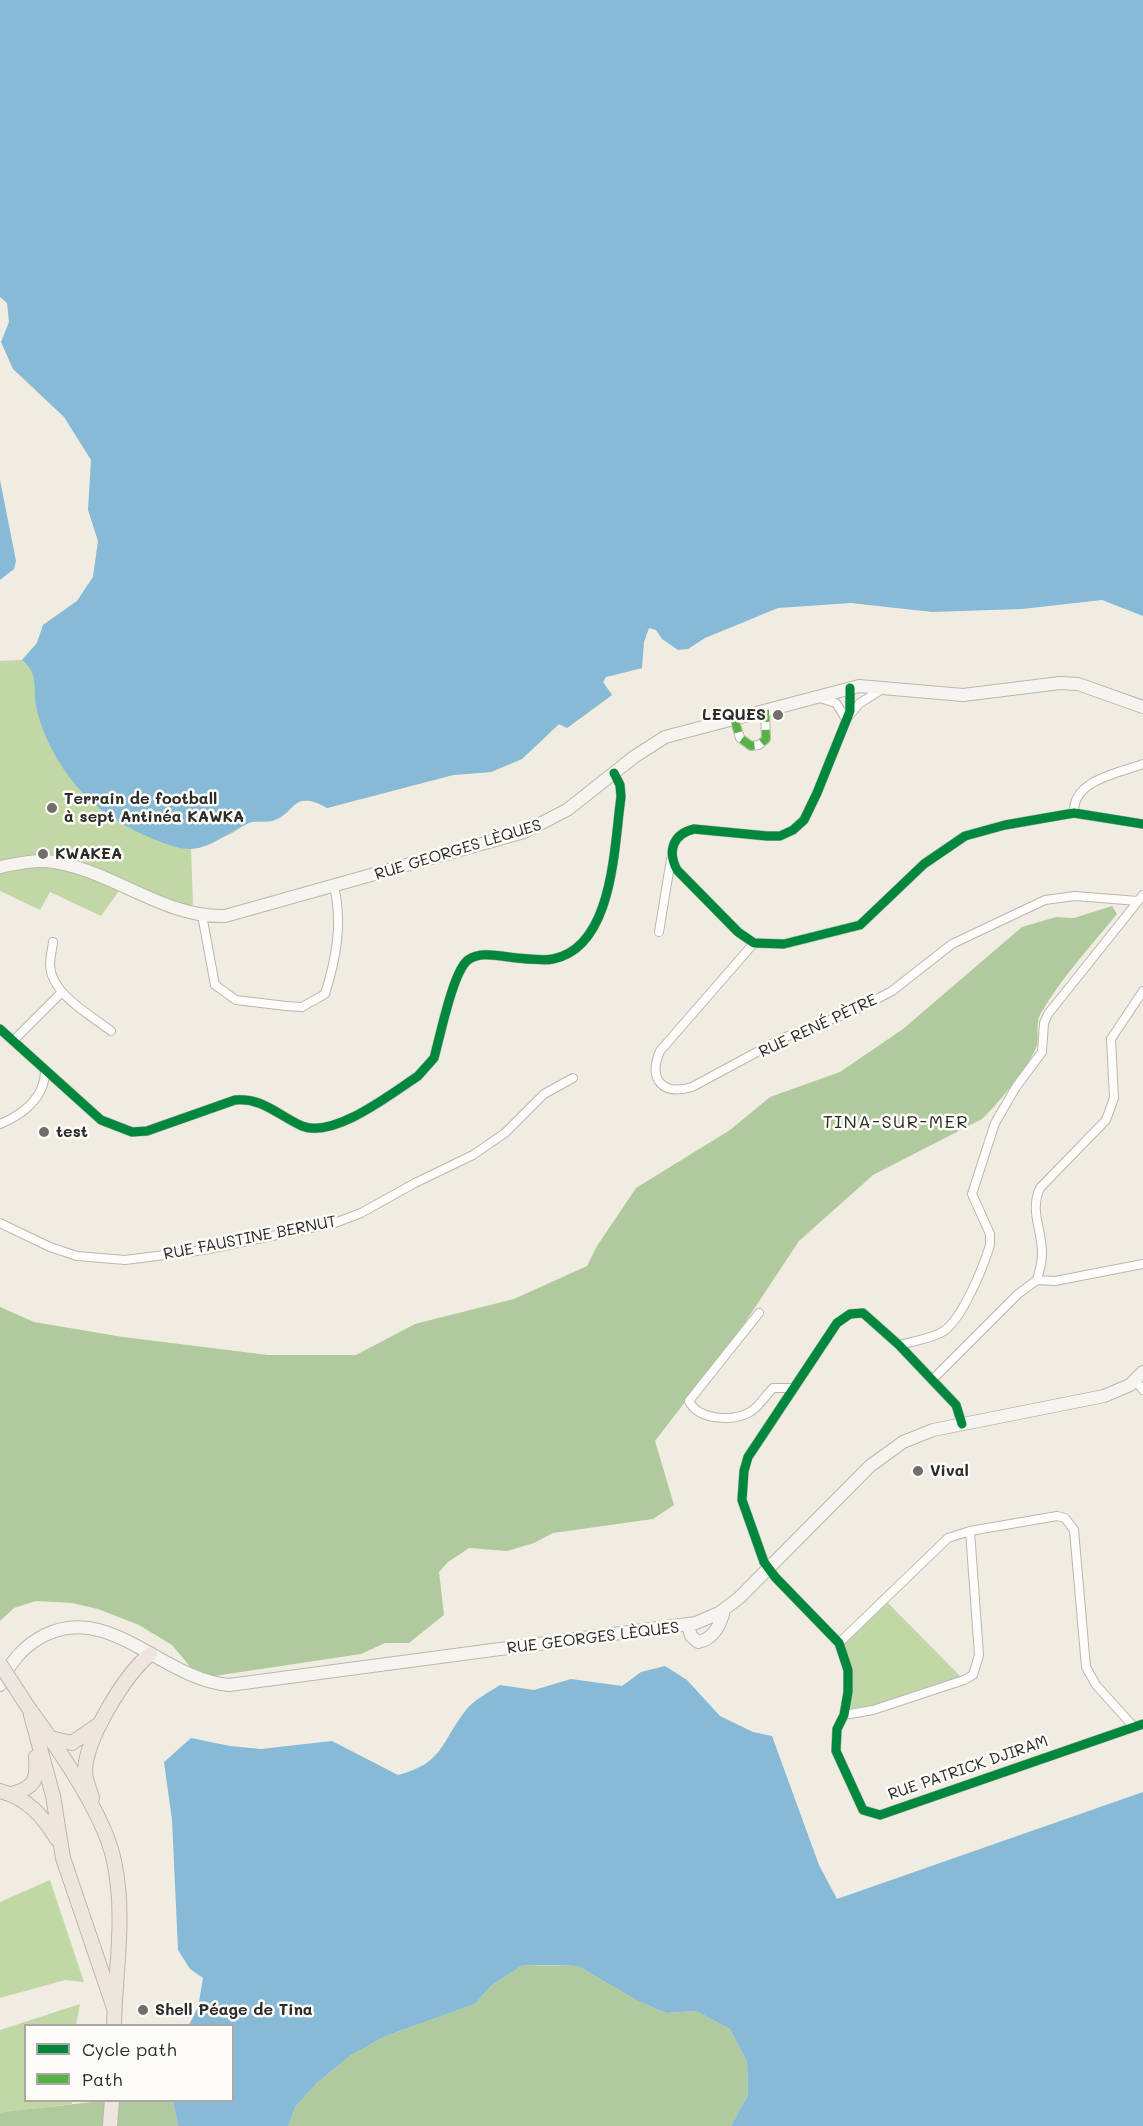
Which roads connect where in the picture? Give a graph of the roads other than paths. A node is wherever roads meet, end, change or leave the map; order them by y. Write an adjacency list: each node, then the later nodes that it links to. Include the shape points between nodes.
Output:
1 (850, 688): 2 (main road, RUE GEORGES LÈQUES); 3 (main road, RUE GEORGES LÈQUES); 7 (street)
2 (884, 688): 4 (main road, RUE GEORGES LÈQUES, via 963,695 1078,684); 7 (street, via 860,703)
3 (817, 697): 5 (main road, RUE GEORGES LÈQUES); 7 (street, via 836,703)
4 (1143, 707)
5 (765, 710): 6 (main road, RUE GEORGES LÈQUES); 6 (street, via 766,739 759,745 751,746 740,738)
6 (734, 718): 9 (main road, RUE GEORGES LÈQUES, via 658,740)
7 (846, 719): 12 (street, via 810,809 794,830 767,836 694,829 677,838)
8 (1143, 764): 10 (street, via 1083,789)
9 (614, 773): 14 (main road, RUE GEORGES LÈQUES, via 538,827); 25 (street, via 621,797 603,908 592,933 569,952 553,959 483,954 468,959 457,976 434,1058 427,1067 338,1124 316,1129 304,1127 258,1101 247,1099 162,1127 132,1132 101,1120)
10 (1074, 813): 11 (street); 19 (street, via 965,836 924,864 869,919 850,930 784,944)
11 (1143, 824)
12 (672, 858): 17 (street); 19 (street, via 677,870)
13 (0, 867): 16 (main road, RUE GEORGES LÈQUES, via 30,861 67,864)
14 (334, 887): 16 (main road, RUE GEORGES LÈQUES, via 234,915); 16 (street, via 340,925 329,980 325,994 302,1006 236,1000 214,985)
15 (1140, 898): 19 (street, RUE RENÉ PÈTRE, via 1075,896 1045,900 960,940 892,991 858,1009 783,1038 692,1087 677,1092 660,1084 656,1061 660,1051); 32 (street, via 1048,1014 1037,1063 1016,1087 995,1122 972,1194 990,1234 990,1245 956,1319 930,1337)
16 (202, 915)
17 (658, 932)
18 (53, 942): 21 (street, via 50,965)
19 (754, 944)
20 (1143, 991): 30 (street, via 1111,1039 1114,1091 1106,1120 1040,1188 1035,1198 1042,1255)
21 (62, 992): 23 (street); 24 (street)
22 (0, 1029): 24 (street)
23 (111, 1031)
24 (13, 1041): 25 (street)
25 (45, 1071): 27 (street, via 34,1101 25,1111)
26 (573, 1078): 28 (street, RUE FAUSTINE BERNUT, via 544,1094 505,1133 473,1155 335,1223 214,1248 125,1260 77,1256)
27 (0, 1124)
28 (0, 1223)
29 (1143, 1264): 30 (street, via 1055,1281)
30 (1037, 1280): 33 (street)
31 (759, 1313): 35 (street, via 689,1401 691,1406 711,1416 731,1419 751,1412 773,1388)
32 (899, 1345): 33 (street); 35 (street, via 863,1314 850,1314 837,1323)
33 (933, 1379): 36 (street, via 958,1407)
34 (1140, 1381): 36 (main road, RUE GEORGES LÈQUES, via 1104,1396)
35 (794, 1388): 38 (street, via 748,1457 744,1471 742,1500)
36 (962, 1424): 38 (main road, RUE GEORGES LÈQUES, via 920,1434 882,1456)
37 (970, 1531): 41 (street, via 938,1546); 45 (street, via 979,1655 973,1675 873,1710); 48 (street, via 1049,1515 1065,1518 1071,1524 1086,1667 1096,1685)
38 (768, 1569): 39 (main road, RUE GEORGES LÈQUES); 41 (street, RUE PATRICK DJIRAM)
39 (724, 1610): 40 (main road, RUE GEORGES LÈQUES); 40 (main road, via 714,1633 702,1642 693,1638)
40 (688, 1625): 42 (main road, RUE GEORGES LÈQUES, via 229,1685 201,1680)
41 (839, 1643): 45 (street, RUE PATRICK DJIRAM, via 848,1670)
42 (144, 1651): 44 (main road, RUE GEORGES LÈQUES, via 101,1628 63,1627 33,1641 18,1654); 46 (main road)
43 (0, 1664): 49 (main road, bridge, via 30,1710)
44 (0, 1685)
45 (844, 1715): 48 (street, RUE PATRICK DJIRAM, via 835,1740 840,1764 863,1810 880,1815)
46 (99, 1723): 49 (main road, via 72,1743); 51 (main road, via 87,1752 85,1774)
47 (1143, 1724): 48 (street, RUE PATRICK DJIRAM)
48 (1132, 1726)
49 (43, 1739): 50 (main road, via 38,1776 26,1790); 51 (main road); 52 (main road)
50 (6, 1793): 52 (main road, via 42,1815)
51 (98, 1817): 53 (main road, via 114,1861 119,1905)
52 (63, 1858): 53 (main road)
53 (115, 2011): 54 (main road)
54 (114, 2024)
55 (112, 2102): 56 (main road)
56 (110, 2126)

